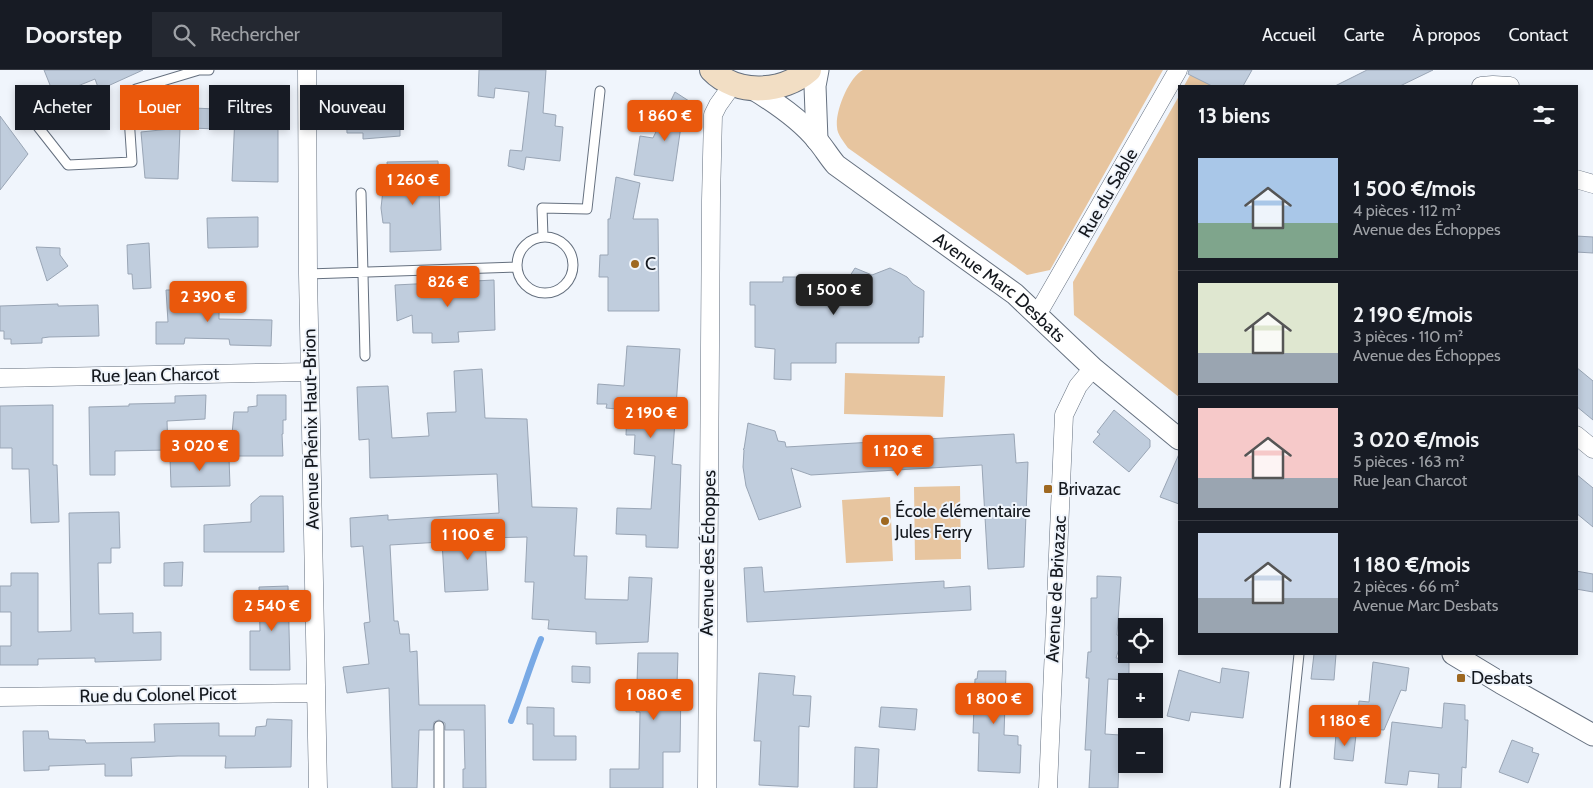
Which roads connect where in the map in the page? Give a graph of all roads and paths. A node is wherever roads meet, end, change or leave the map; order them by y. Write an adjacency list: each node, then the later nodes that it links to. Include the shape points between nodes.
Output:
1 (208, 70): 9 (lane, via 136,89 130,95 132,162 68,165)
2 (307, 70): 17 (street, Avenue Phénix Haut-Brion)
3 (712, 70): 7 (main road)
4 (810, 70): 7 (main road, via 801,78 778,87)
5 (818, 70): 10 (street, via 815,86)
6 (1178, 70): 18 (street, Rue du Sable)
7 (743, 86): 10 (street, Avenue Marc Desbats, via 776,103); 34 (street, Avenue des Échoppes, via 718,105 713,125)
8 (600, 91): 14 (lane, via 587,209 542,208)
9 (40, 130)
10 (817, 140): 18 (street, Avenue Marc Desbats, via 836,165 991,275)
11 (1578, 180): 12 (street)
12 (1593, 184)
13 (361, 193): 16 (lane)
14 (543, 237): 15 (lane, via 524,246); 15 (lane, via 557,240 570,252 572,270 569,279 555,290 536,291 521,280)
15 (517, 267): 16 (lane)
16 (363, 272): 17 (lane); 19 (lane)
17 (308, 274): 21 (street, Avenue Phénix Haut-Brion)
18 (1037, 316): 20 (street, Avenue Marc Desbats)
19 (365, 356)
20 (1093, 368): 24 (street, Avenue Marc Desbats); 35 (street, Avenue de Brivazac, via 1078,386 1064,415)
21 (310, 372): 22 (street, Rue Jean Charcot); 28 (street, Avenue Phénix Haut-Brion)
22 (0, 378)
23 (1578, 437): 25 (street)
24 (1178, 438)
25 (1593, 449)
26 (1299, 655): 36 (lane)
27 (1455, 655): 31 (street)
28 (315, 693): 29 (street, Rue du Colonel Picot); 32 (street, Avenue Phénix Haut-Brion)
29 (0, 698)
30 (439, 726): 33 (lane)
31 (1593, 735)
32 (318, 788)
33 (439, 788)
34 (707, 788)
35 (1048, 788)
36 (1285, 788)

